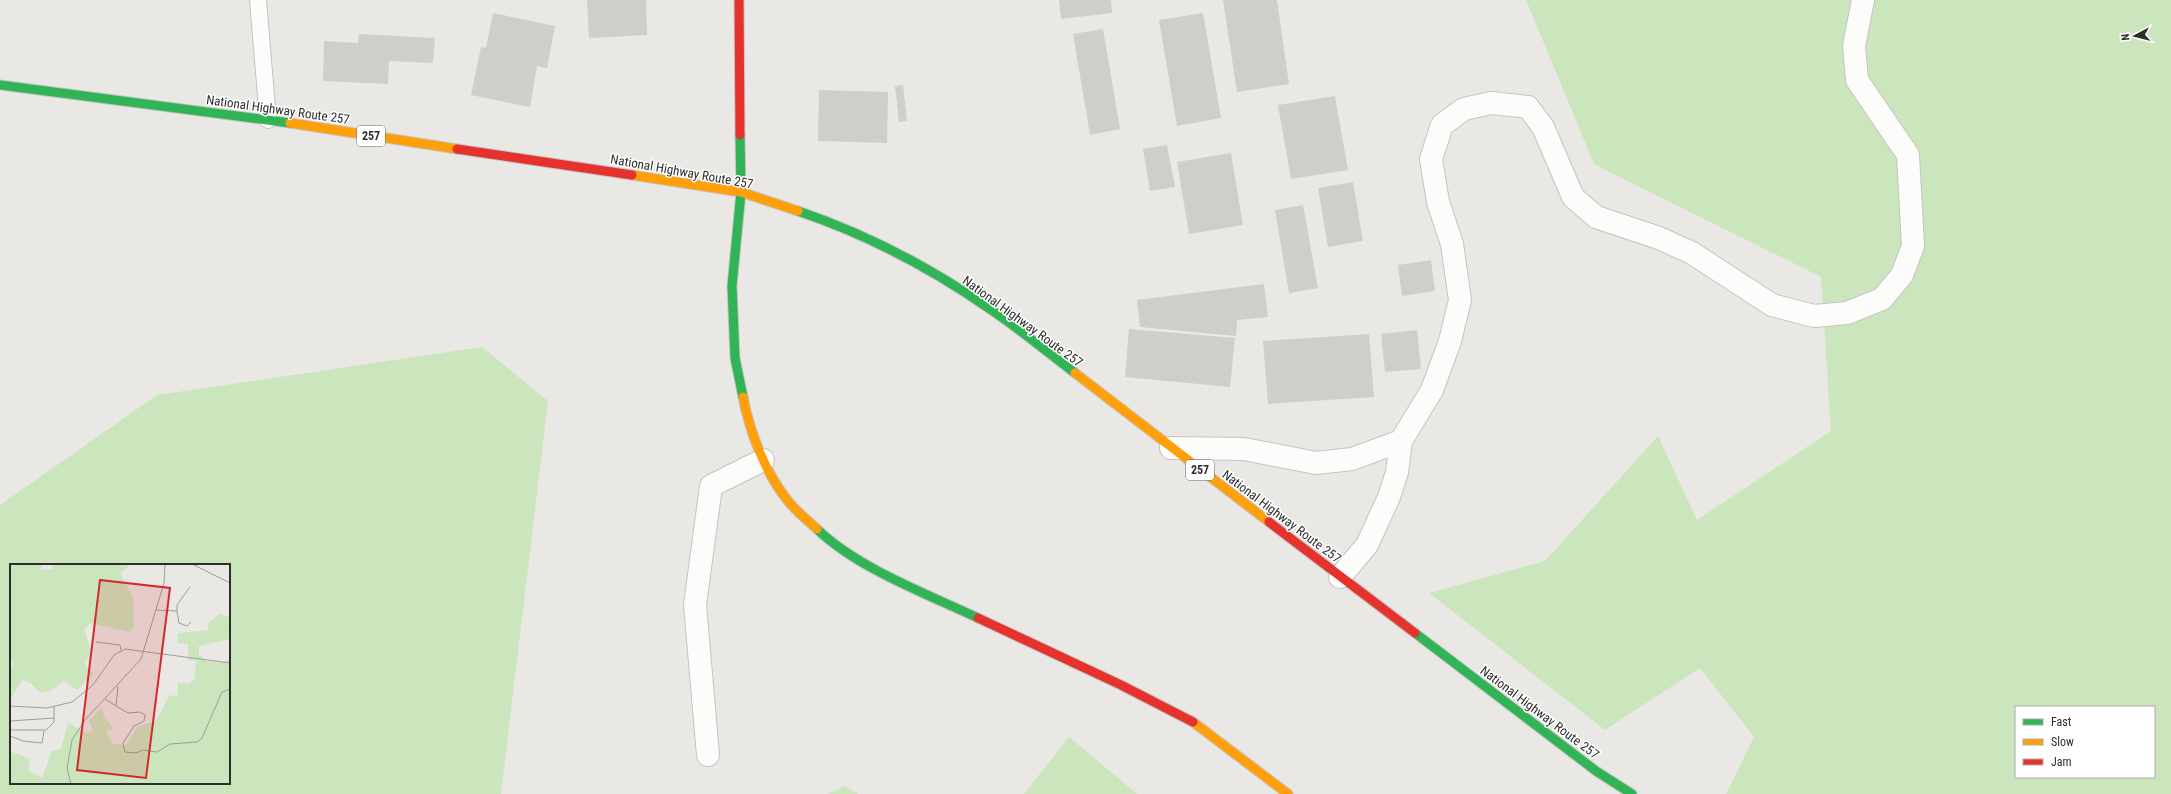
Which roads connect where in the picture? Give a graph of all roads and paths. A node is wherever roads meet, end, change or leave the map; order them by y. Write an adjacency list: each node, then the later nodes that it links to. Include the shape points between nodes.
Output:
1 (258, 0): 5 (lane)
2 (739, 0): 6 (main road)
3 (1863, 0): 7 (street, via 1854,46 1857,80 1908,155 1913,246 1902,275 1882,299 1847,313 1814,316 1772,305 1692,253 1659,238 1596,217 1573,197 1544,127 1528,107 1492,103 1464,108 1442,125 1431,159 1438,202 1452,244 1460,300 1450,341 1432,390)
4 (0, 85): 5 (main road, National Highway Route 257 / 257)
5 (268, 120): 6 (main road, National Highway Route 257 / 257)
6 (741, 192): 8 (main road, National Highway Route 257 / 257, via 839,225 936,274 991,310); 9 (main road, via 732,286 735,358 747,416)
7 (1401, 441): 8 (street, via 1352,459 1316,463 1244,449); 10 (street, via 1397,472 1389,497 1367,545)
8 (1171, 448): 10 (main road, National Highway Route 257 / 257)
9 (763, 460): 11 (street, via 711,486 695,605); 12 (main road, via 788,502 825,537 871,567 1121,685 1201,726)
10 (1340, 577): 13 (main road, National Highway Route 257 / 257, via 1596,771)
11 (708, 755)
12 (1288, 794)
13 (1632, 794)

